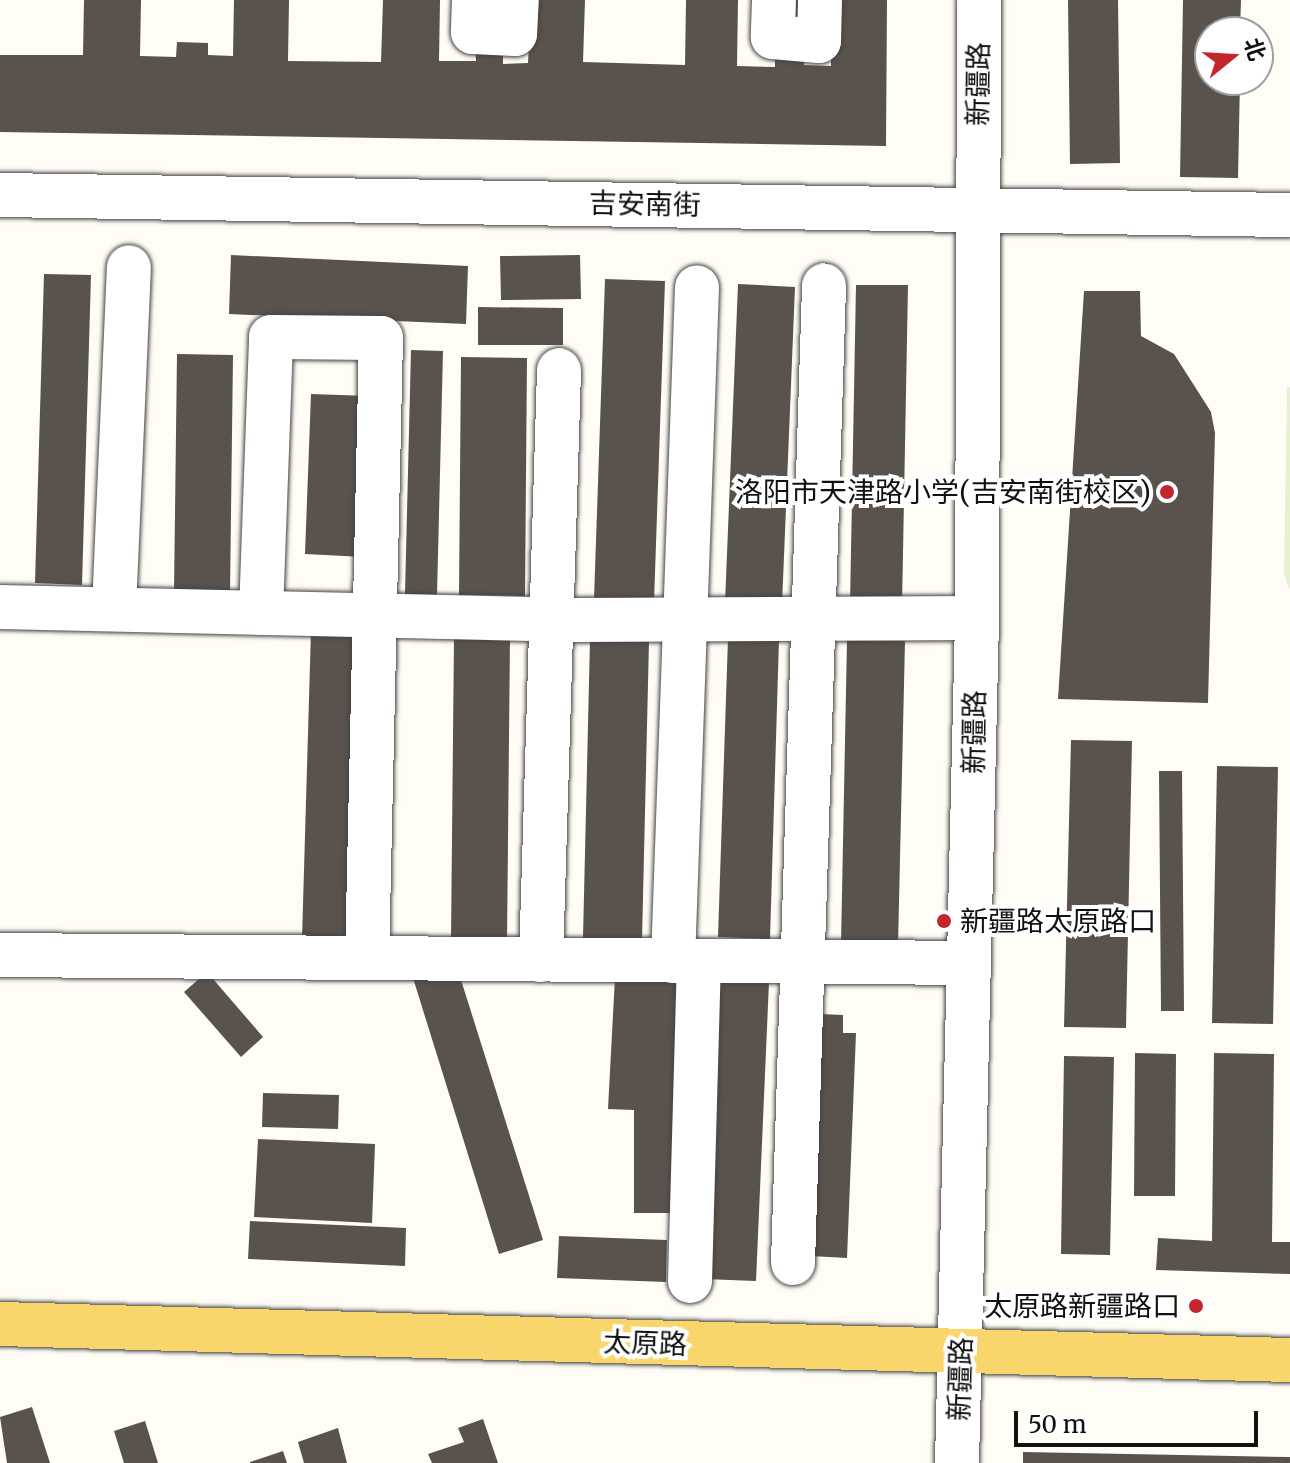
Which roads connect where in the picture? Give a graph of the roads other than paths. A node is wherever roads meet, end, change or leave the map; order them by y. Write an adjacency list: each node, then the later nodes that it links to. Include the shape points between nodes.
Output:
1 (474, 0): 2 (street, via 473,32 515,34)
2 (517, 0)
3 (774, 0): 4 (street, via 773,37 819,41)
4 (820, 0)
5 (979, 0): 7 (street, 新疆路)
6 (0, 195): 7 (street, 吉安南街)
7 (977, 209): 8 (street, 吉安南街); 17 (street, 新疆路)
8 (1290, 215)
9 (129, 267): 14 (street)
10 (824, 285): 20 (street)
11 (697, 287): 19 (street)
12 (559, 370): 18 (street)
13 (0, 607): 14 (street)
14 (114, 609): 15 (street)
15 (261, 613): 16 (street); 16 (street, via 271,337 381,338)
16 (375, 615): 18 (street); 22 (street)
17 (977, 618): 20 (street); 26 (street, 新疆路)
18 (551, 619): 19 (street); 23 (street)
19 (684, 619): 20 (street); 24 (street)
20 (813, 619): 25 (street)
21 (0, 955): 22 (street)
22 (367, 958): 23 (street)
23 (541, 960): 24 (street)
24 (686, 961): 25 (street); 28 (street)
25 (802, 962): 26 (street); 27 (street)
26 (969, 963): 30 (street, 新疆路)
27 (793, 1263)
28 (690, 1281)
29 (0, 1324): 30 (main road, 太原路)
30 (961, 1353): 31 (main road, 太原路); 32 (street, 新疆路)
31 (1290, 1360)
32 (957, 1463)

